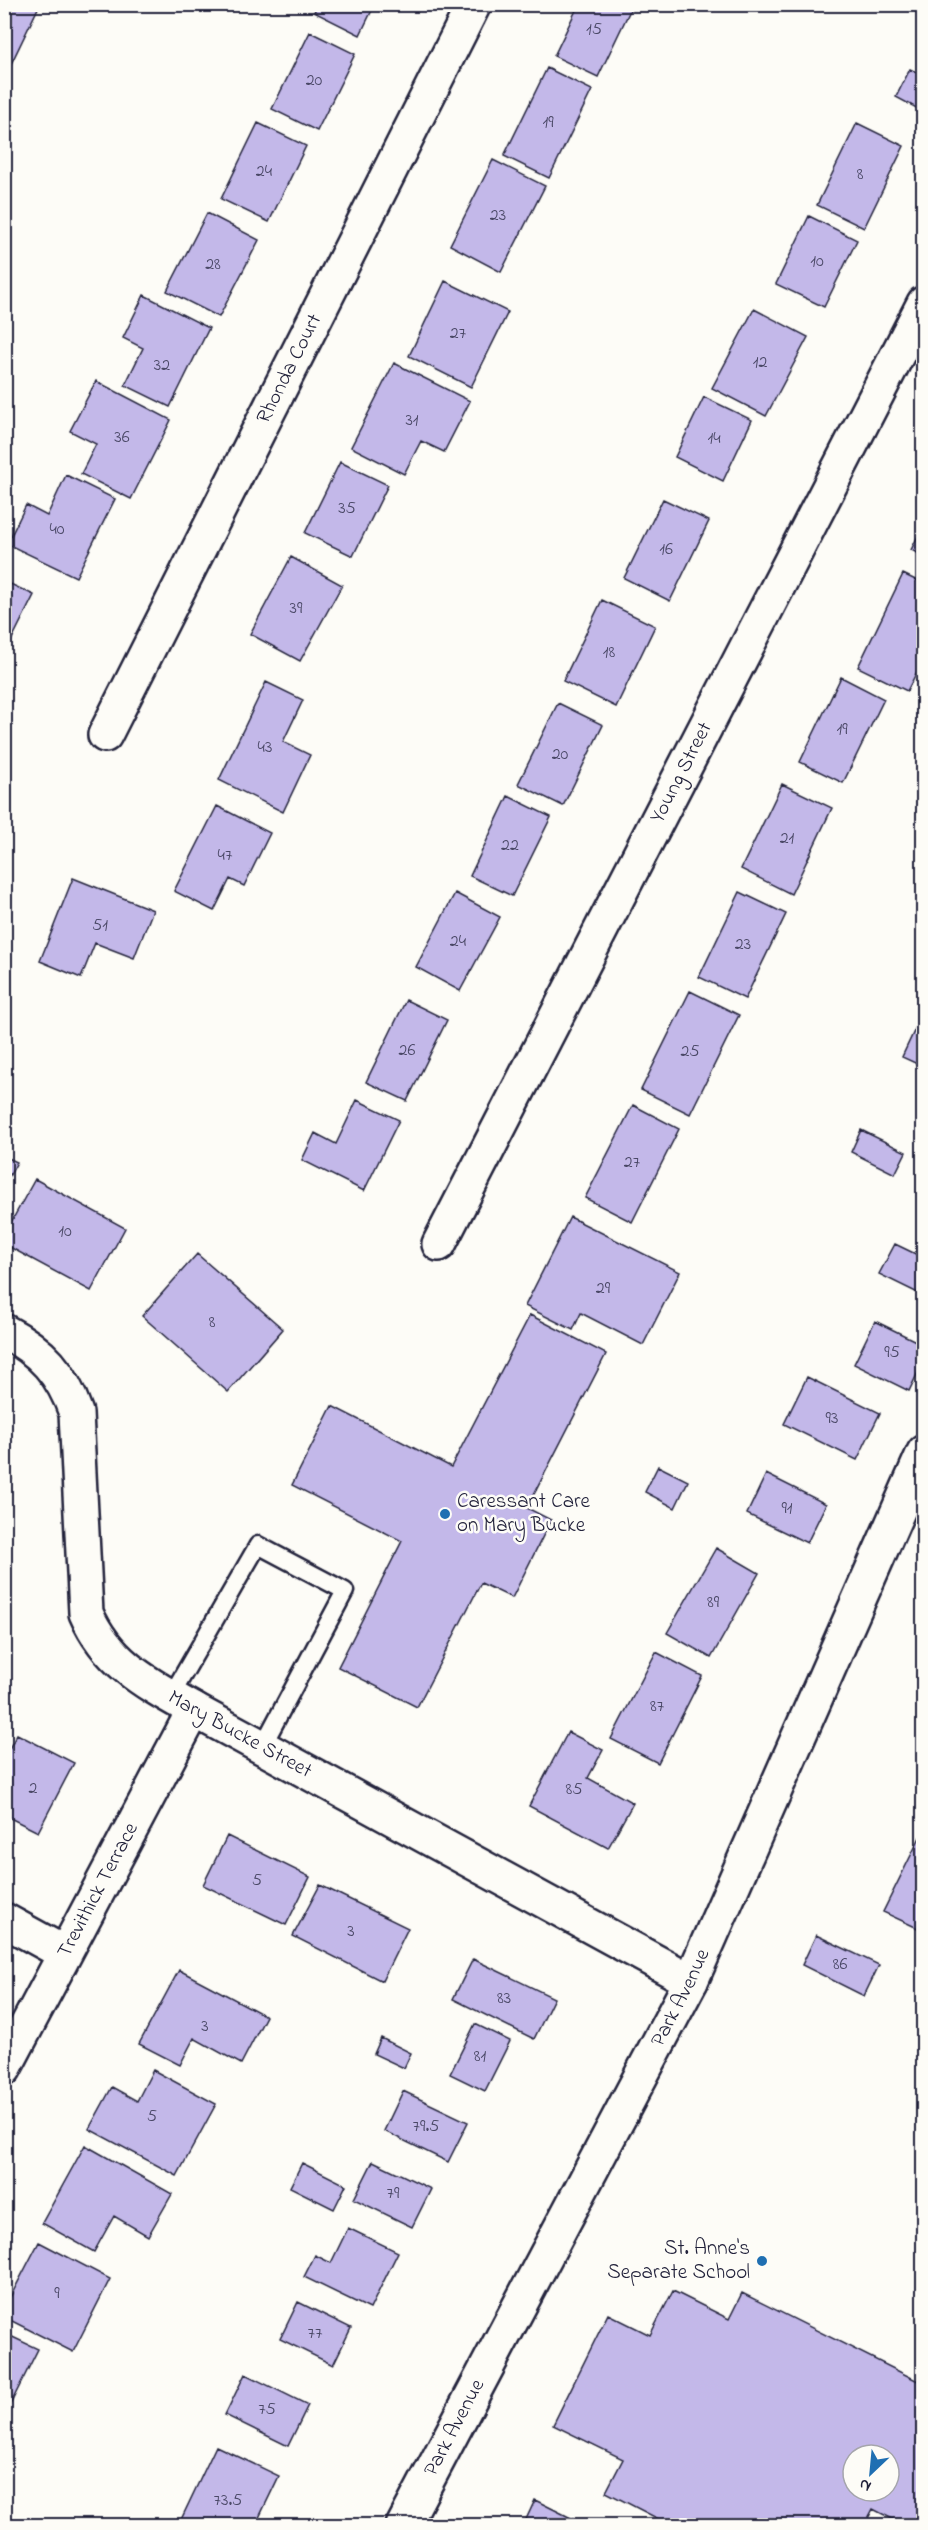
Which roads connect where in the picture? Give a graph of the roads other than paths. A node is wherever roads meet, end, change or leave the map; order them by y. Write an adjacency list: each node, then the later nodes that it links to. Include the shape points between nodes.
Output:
1 (474, 4): 3 (street, Rhonda Court)
2 (924, 303): 4 (street, Young Street)
3 (105, 735)
4 (439, 1244)
5 (4, 1331): 7 (street, Mary Bucke Street, via 47,1361 66,1386 76,1413 83,1590 86,1613 96,1636 116,1660)
6 (924, 1452): 11 (street, Park Avenue)
7 (183, 1703): 8 (street, Mary Bucke Street); 8 (lane, via 258,1545 345,1591); 10 (street, Trevithick Terrace)
8 (262, 1747): 11 (street, Mary Bucke Street)
9 (4, 1920): 10 (street)
10 (64, 1953): 12 (street, Trevithick Terrace)
11 (691, 1981): 13 (street, Park Avenue)
12 (4, 2069)
13 (404, 2526)

